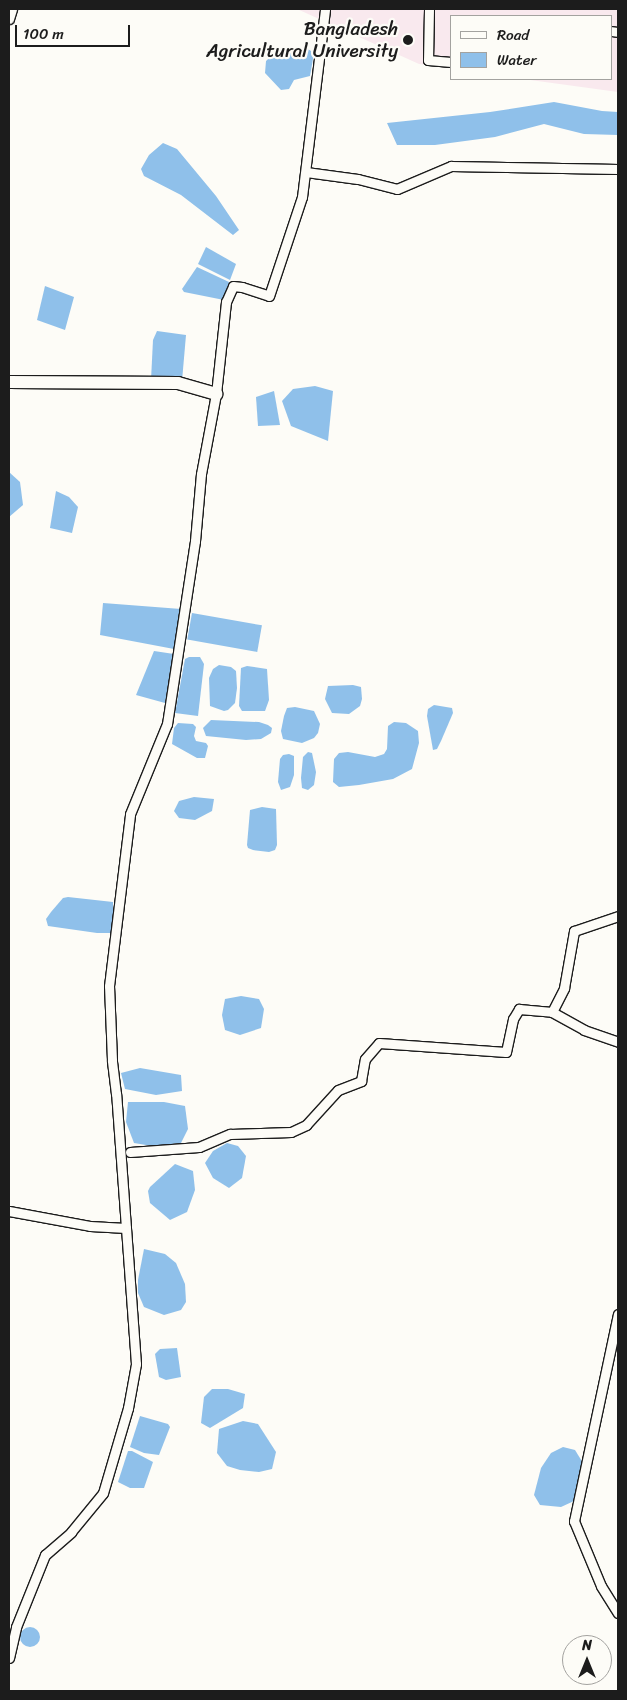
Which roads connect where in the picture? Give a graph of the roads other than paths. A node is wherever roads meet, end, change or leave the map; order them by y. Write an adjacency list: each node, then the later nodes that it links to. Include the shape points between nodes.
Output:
1 (12, 9): 4 (street)
2 (325, 9): 7 (street)
3 (429, 9): 5 (street, via 428,60)
4 (9, 19)
5 (450, 62)
6 (618, 170): 7 (street, via 451,166 397,189 358,179)
7 (306, 172): 9 (street, via 302,197 270,296 233,286 226,302)
8 (9, 382): 9 (street, via 178,383)
9 (216, 394): 15 (street, via 200,474 195,541 167,724 130,814 109,986)
10 (618, 916): 11 (street, via 574,931 564,988)
11 (552, 1012): 12 (street, via 584,1030); 13 (street, via 519,1009 506,1052 379,1043 366,1060 361,1081 338,1090 306,1125 291,1132 230,1134 199,1146)
12 (618, 1042)
13 (130, 1152)
14 (9, 1211): 15 (street, via 90,1226)
15 (126, 1228): 18 (street, via 136,1364 128,1408 103,1493 71,1532 45,1555 16,1627)
16 (618, 1314): 17 (street, via 574,1521 600,1586)
17 (618, 1613)
18 (9, 1658)

